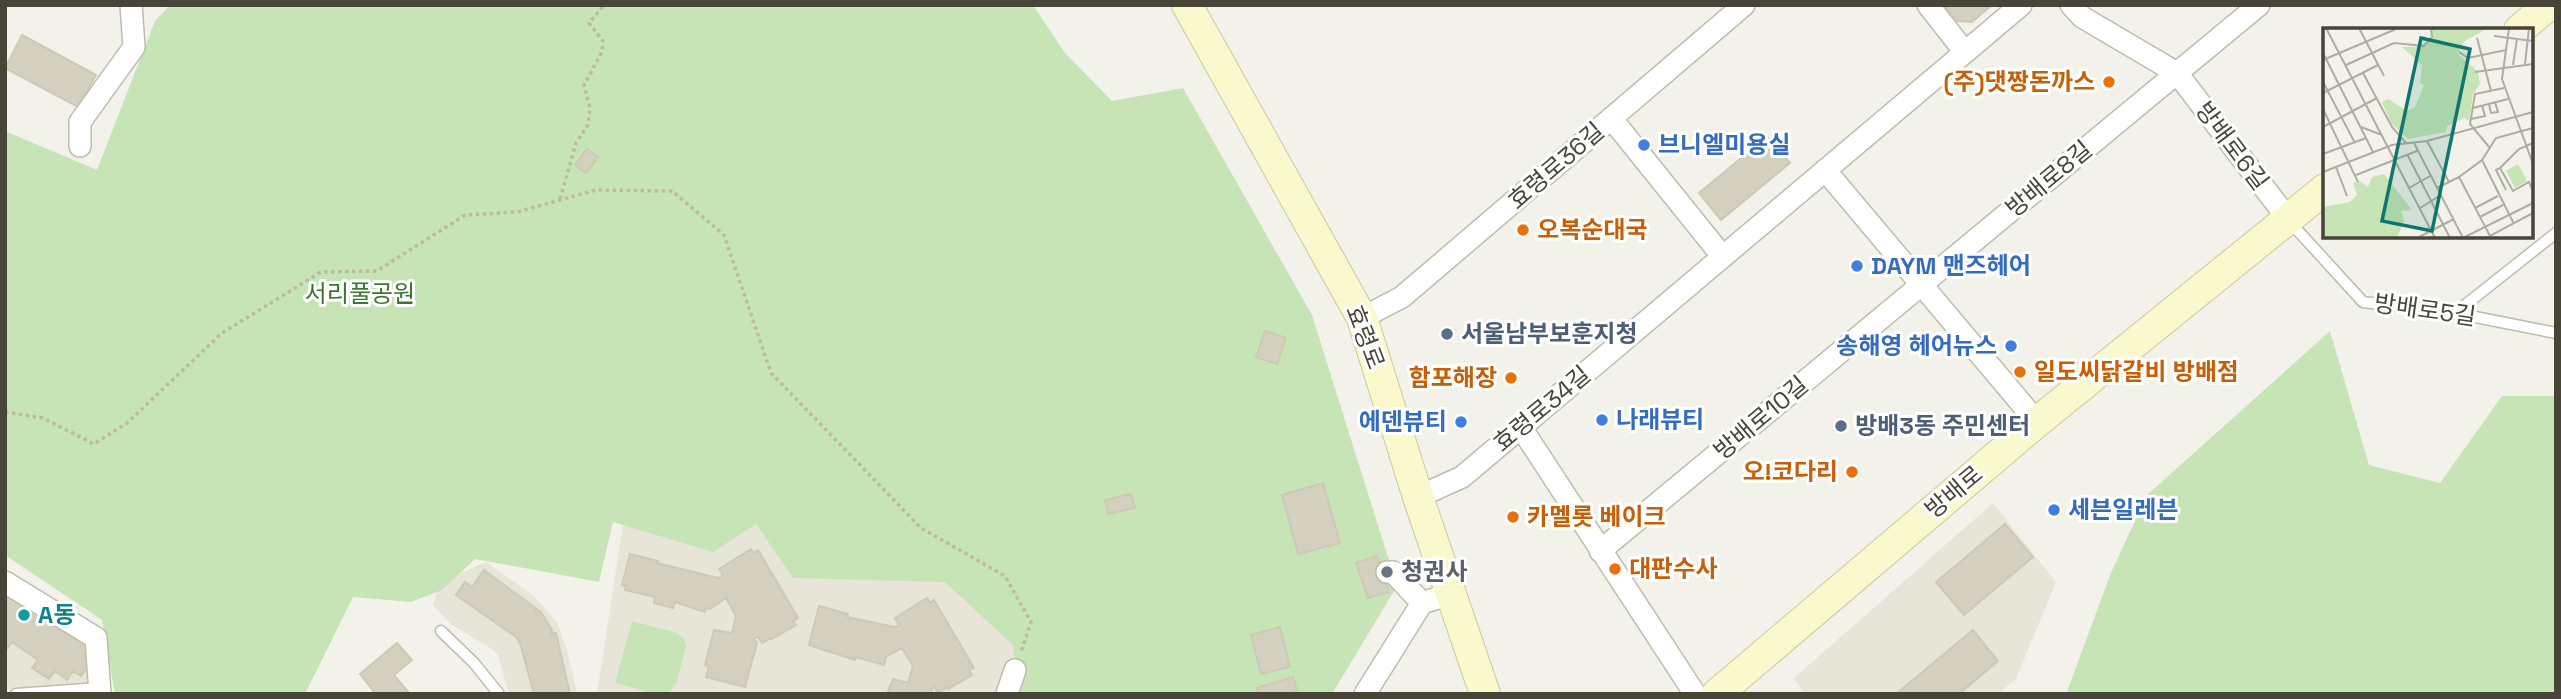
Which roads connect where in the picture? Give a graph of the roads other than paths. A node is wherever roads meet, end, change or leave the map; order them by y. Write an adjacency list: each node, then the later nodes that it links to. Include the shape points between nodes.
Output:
1 (131, 5): 13 (street, via 134,47 80,121)
2 (1187, 5): 21 (main road, 효령로)
3 (1744, 5): 12 (street, 효령로36길)
4 (1928, 5): 10 (street)
5 (2021, 5): 10 (street, 효령로34길)
6 (2071, 5): 11 (street, 방배로6길, via 2082,17)
7 (2259, 5): 11 (street)
8 (2549, 9): 9 (main road)
9 (2522, 28)
10 (1965, 52): 14 (street, 효령로34길)
11 (2177, 73): 16 (street, 방배로6길); 19 (street, 방배로8길)
12 (1611, 118): 18 (street); 21 (street, 효령로36길, via 1402,297)
13 (79, 146)
14 (1825, 170): 18 (street, 효령로34길); 19 (street)
15 (2323, 191): 16 (main road, 방배로)
16 (2288, 219): 20 (lane, 방배로5길, via 2363,302); 23 (main road, 방배로)
17 (2556, 233): 20 (lane)
18 (1723, 257): 24 (street, 효령로34길)
19 (1922, 285): 23 (street); 26 (street, 방배로10길)
20 (2455, 313): 22 (lane, 방배로5길)
21 (1362, 318): 25 (main road, 효령로)
22 (2556, 334)
23 (2037, 422): 40 (main road, 방배로)
24 (1520, 426): 25 (street, 효령로34길, via 1462,477); 26 (street)
25 (1418, 497): 29 (main road, 효령로)
26 (1600, 551): 39 (street)
27 (1387, 572): 30 (street, via 1393,572)
28 (5, 582): 33 (street, via 96,638)
29 (1450, 594): 30 (street); 38 (main road, 효령로)
30 (1422, 603): 37 (street)
31 (441, 631): 35 (lane)
32 (1014, 670): 36 (street)
33 (99, 691): 34 (lane)
34 (16, 694)
35 (499, 694)
36 (1007, 694)
37 (1365, 694)
38 (1485, 694)
39 (1695, 694)
40 (1717, 694)

